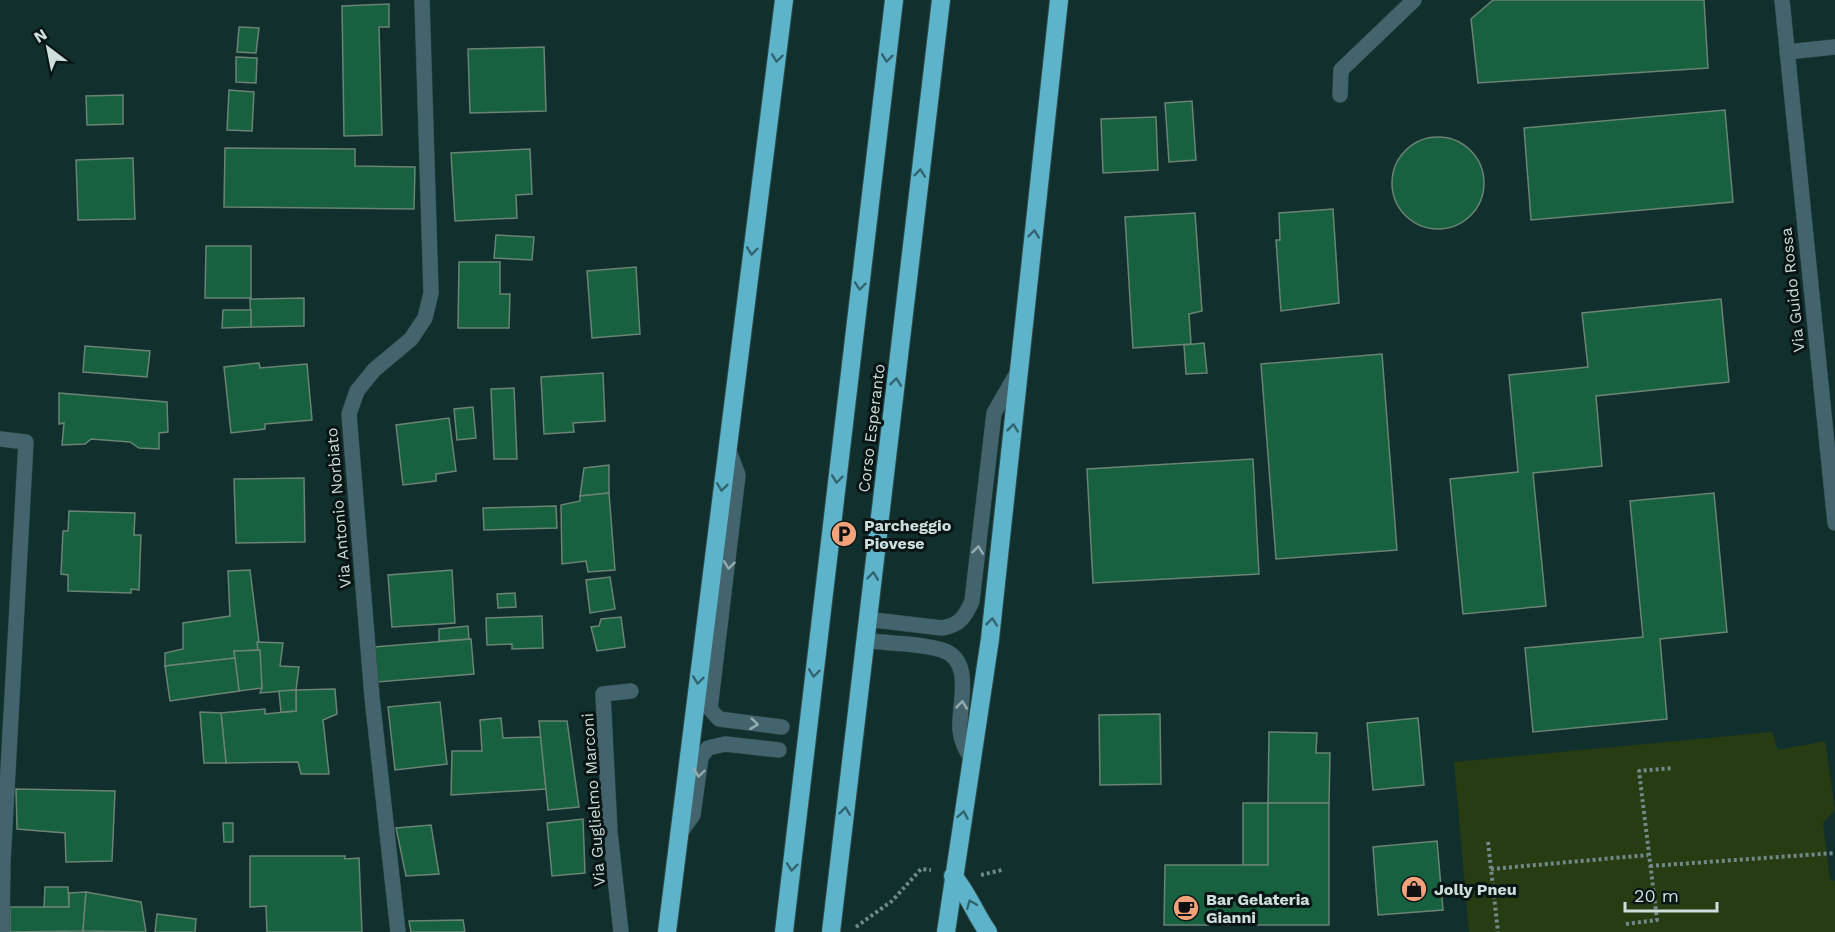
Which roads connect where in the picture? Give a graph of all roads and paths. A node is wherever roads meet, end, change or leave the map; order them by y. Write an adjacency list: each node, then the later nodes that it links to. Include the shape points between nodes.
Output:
1 (422, 0): 35 (street, Via Antonio Norbiato, via 431,293 425,318 411,339 374,370 357,391 349,414 372,697)
2 (784, 0): 13 (highway, one-way to 13)
3 (894, 0): 38 (highway, Corso Esperanto, one-way to 38)
4 (941, 0): 39 (highway, Corso Esperanto, one-way to 4)
5 (1059, 0): 11 (highway, one-way to 5)
6 (1413, 0): 10 (street, via 1341,70)
7 (1782, 0): 9 (street, Via Guido Rossa)
8 (1835, 48): 9 (street)
9 (1786, 52): 14 (street, Via Guido Rossa)
10 (1340, 95)
11 (1019, 369): 15 (street, one-way to 11, via 942,628 964,618 972,601 994,413); 21 (highway, one-way to 11, via 990,639)
12 (0, 439): 16 (street, via 26,442)
13 (728, 446): 19 (street, one-way to 19, via 738,475 710,709 719,719); 23 (highway, one-way to 23)
14 (1835, 524)
15 (874, 620)
16 (8, 629): 34 (street)
17 (872, 641): 21 (street, one-way to 17, via 962,744 960,669 951,654 940,649)
18 (631, 691): 36 (street, Via Guglielmo Marconi, via 603,694 610,832)
19 (782, 727)
20 (779, 750): 23 (street, one-way to 23, via 725,744 708,748 701,757 693,815)
21 (972, 760): 32 (highway, one-way to 21)
22 (1672, 768): 26 (path, via 1639,771)
23 (678, 835): 37 (highway)
24 (1488, 842): 29 (path)
25 (1835, 853): 27 (path)
26 (1648, 855): 27 (path); 29 (path)
27 (1650, 866): 33 (path, via 1657,920)
28 (921, 869): 40 (path, via 892,901)
29 (1491, 869): 43 (path)
30 (1002, 870): 31 (path)
31 (981, 875)
32 (953, 876): 41 (highway); 42 (highway, one-way to 32, via 966,891)
33 (1626, 924)
34 (2, 932)
35 (398, 932)
36 (621, 932)
37 (667, 932)
38 (784, 932)
39 (831, 932)
40 (848, 932)
41 (945, 932)
42 (988, 932)
43 (1498, 932)

